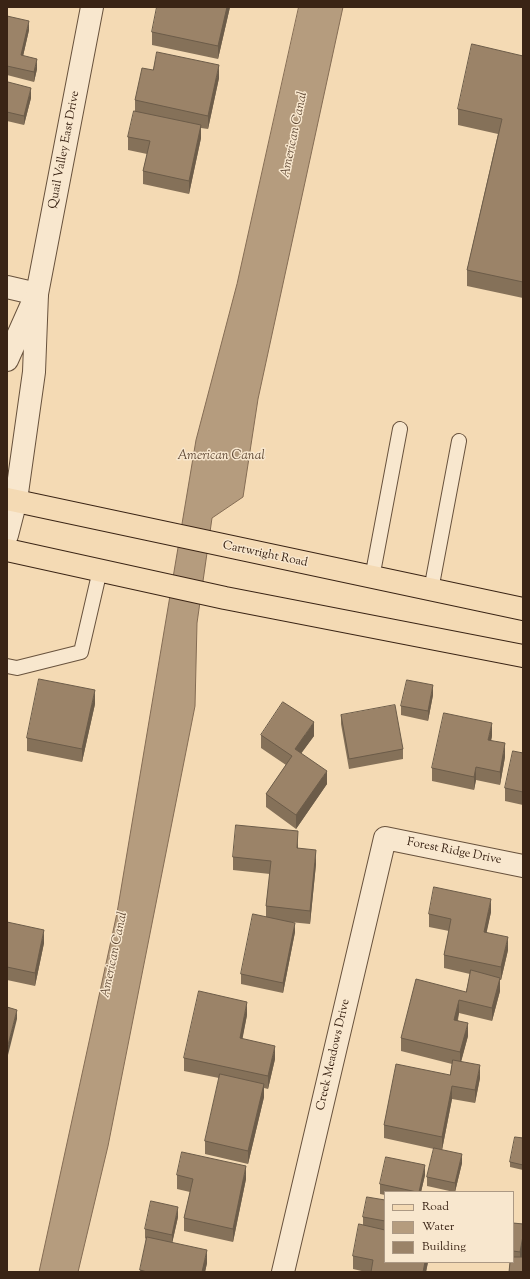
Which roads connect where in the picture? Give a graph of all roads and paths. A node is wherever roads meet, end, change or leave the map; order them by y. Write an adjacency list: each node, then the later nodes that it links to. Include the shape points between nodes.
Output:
1 (92, 7): 3 (street, Quail Valley East Drive)
2 (7, 287): 3 (street)
3 (37, 294): 4 (street, Quail Valley East Drive); 7 (street, Quail Valley East Drive, via 34,372)
4 (7, 360)
5 (400, 429): 11 (lane)
6 (459, 441): 12 (lane)
7 (11, 499): 8 (street, Quail Valley East Drive); 11 (main road, Cartwright Road)
8 (7, 535)
9 (7, 550): 10 (main road)
10 (100, 570): 14 (main road, via 225,598); 15 (lane, via 81,652 17,668)
11 (372, 578): 12 (main road, Cartwright Road)
12 (431, 590): 13 (main road, Cartwright Road)
13 (523, 610)
14 (523, 656)
15 (7, 666)
16 (385, 838): 17 (street, Forest Ridge Drive); 18 (street, Creek Meadows Drive)
17 (523, 866)
18 (283, 1272)

